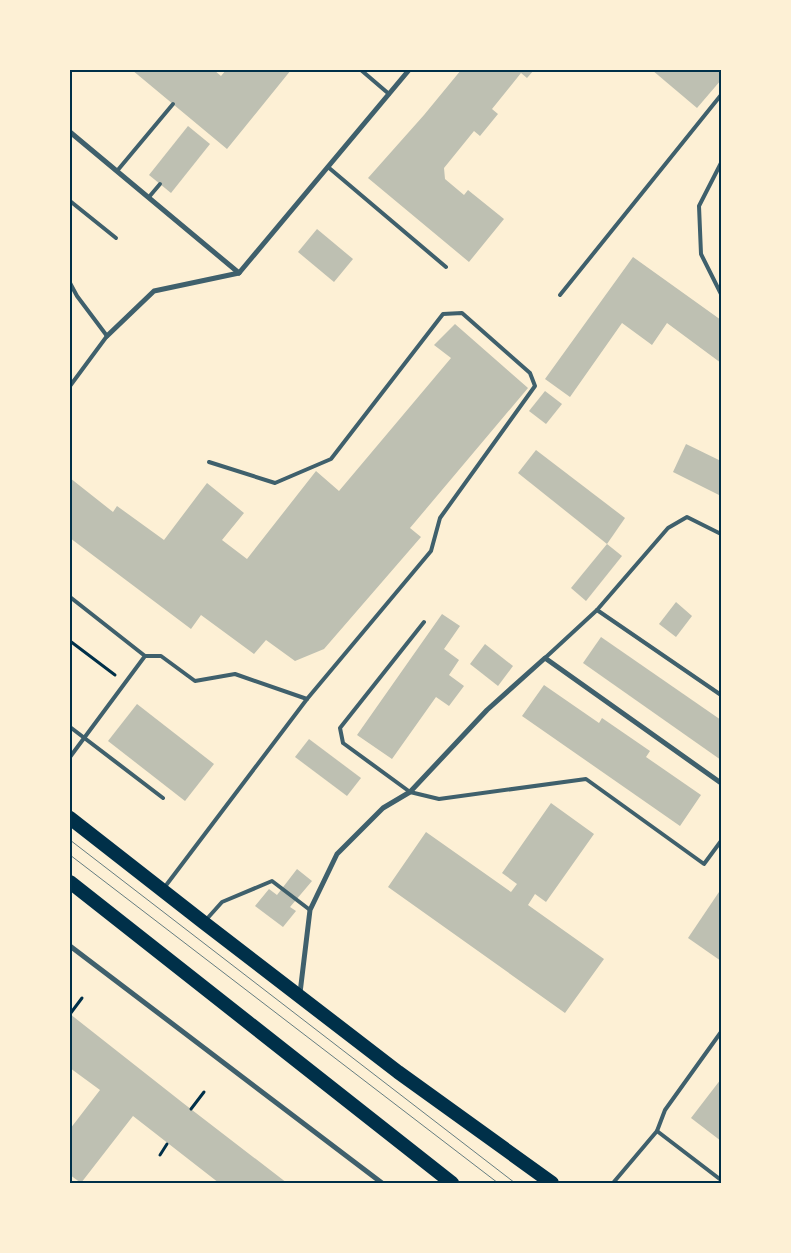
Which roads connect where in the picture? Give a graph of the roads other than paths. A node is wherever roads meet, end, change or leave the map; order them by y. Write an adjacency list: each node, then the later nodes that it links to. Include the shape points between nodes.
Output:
1 (361, 70): 3 (lane)
2 (409, 70): 3 (street)
3 (389, 94): 8 (street)
4 (721, 95): 18 (lane)
5 (173, 104): 9 (lane)
6 (70, 132): 9 (street)
7 (721, 163): 17 (lane, via 699,206 701,254)
8 (328, 167): 14 (lane); 15 (street)
9 (117, 171): 11 (street)
10 (160, 184): 11 (lane)
11 (149, 197): 15 (street)
12 (70, 201): 13 (lane)
13 (116, 238)
14 (446, 267)
15 (239, 273): 19 (street, via 154,291)
16 (70, 283): 19 (lane, via 76,296)
17 (721, 294)
18 (560, 295)
19 (107, 336): 20 (lane)
20 (70, 386)
21 (209, 462): 29 (lane, via 275,483 331,459 443,314 462,313 530,373 535,386 440,518 430,551)
22 (721, 534): 24 (lane, via 687,518 668,528)
23 (70, 597): 26 (lane)
24 (597, 610): 27 (lane); 28 (lane)
25 (424, 622): 34 (lane, via 340,728 343,743)
26 (145, 656): 29 (lane, via 161,656 195,681 235,674); 31 (lane)
27 (545, 658): 33 (street); 34 (street, via 487,710)
28 (721, 695)
29 (307, 699): 39 (lane)
30 (70, 727): 31 (lane)
31 (84, 738): 32 (lane); 35 (lane)
32 (70, 757)
33 (721, 783)
34 (410, 792): 37 (lane, via 439,799 586,779 704,864); 40 (street, via 383,808 337,854)
35 (163, 798)
36 (70, 818): 39 (highway)
37 (721, 841)
38 (70, 882): 48 (highway)
39 (163, 890): 41 (highway)
40 (310, 910): 41 (lane, via 272,881 222,902); 43 (street)
41 (203, 922): 43 (highway)
42 (70, 946): 47 (street)
43 (299, 996): 49 (highway)
44 (721, 1032): 45 (lane, via 665,1110)
45 (657, 1131): 46 (lane); 50 (lane)
46 (721, 1180)
47 (382, 1183)
48 (452, 1183)
49 (552, 1183)
50 (613, 1183)

